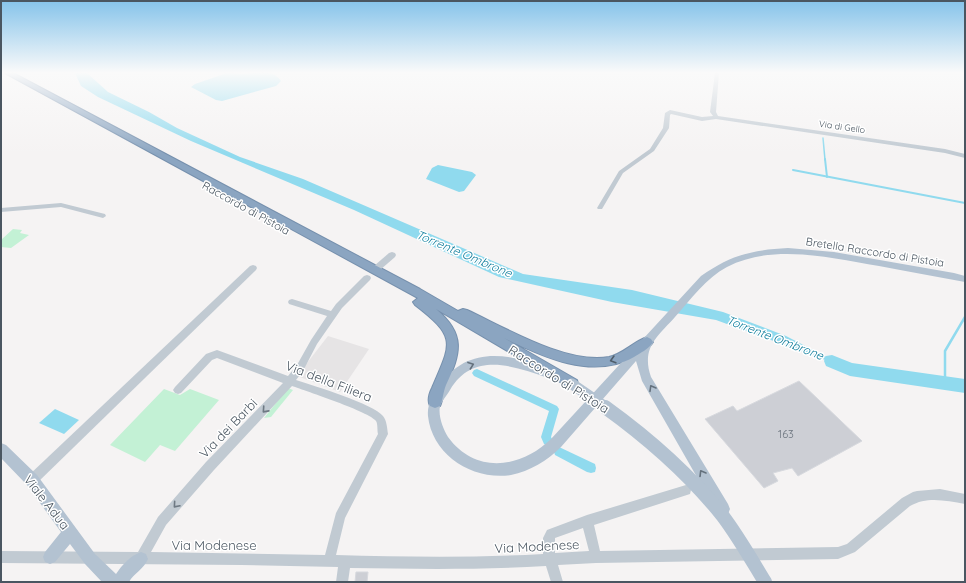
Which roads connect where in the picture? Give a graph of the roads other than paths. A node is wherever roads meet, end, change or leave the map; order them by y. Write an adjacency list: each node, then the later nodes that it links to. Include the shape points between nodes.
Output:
1 (50, 100): 14 (highway, Raccordo di Pistoia)
2 (58, 100): 14 (highway, Raccordo di Pistoia)
3 (714, 100): 4 (street, via 713,112)
4 (716, 117): 5 (street, Via di Gello); 6 (street, Via di Gello, via 702,119 668,113 666,128 652,150 620,173)
5 (965, 156)
6 (600, 208)
7 (1, 210): 8 (street, via 61,205)
8 (103, 216)
9 (392, 255): 11 (street)
10 (253, 268): 23 (street)
11 (377, 268)
12 (367, 278): 16 (street, Via dei Barbi)
13 (965, 279): 17 (main road, Bretella Raccordo di Pistoia, via 834,255 794,251 758,254 736,259 710,272)
14 (416, 296): 17 (highway, one-way to 14, via 614,360 598,363 576,361 541,349); 19 (highway, Raccordo di Pistoia); 21 (highway, via 444,322 453,340 452,358)
15 (292, 302): 16 (street)
16 (333, 315): 18 (street, Via dei Barbi)
17 (647, 342): 21 (main road, Bretella Raccordo di Pistoia, via 547,452 528,464 497,470 488,469 475,466 456,456 438,433 434,419); 28 (main road, one-way to 17, bridge, via 644,373 642,355)
18 (290, 381): 20 (street, Via della Filiera, via 215,354 209,357); 33 (street, Via dei Barbi, one-way to 33, via 169,513); 34 (street, Via della Filiera, via 369,411 383,424 381,439 338,522)
19 (572, 384): 21 (main road, one-way to 19, via 448,381 458,372 486,361 518,362); 28 (main road, Raccordo di Pistoia, bridge, via 632,427 675,465 716,508)
20 (178, 390)
21 (435, 402)
22 (1, 449): 23 (main road, Viale Adua)
23 (32, 480): 27 (main road, Viale Adua)
24 (686, 490): 26 (street)
25 (965, 499): 31 (street, Via Modenese, via 940,494 917,496 906,502 851,548 838,553)
26 (587, 521): 31 (street); 35 (street, via 550,535)
27 (70, 532): 30 (main road); 32 (main road, Viale Adua)
28 (741, 543): 41 (main road, Raccordo di Pistoia, bridge)
29 (1, 557): 30 (street, Via Modenese)
30 (50, 557): 32 (street, Via Modenese)
31 (596, 557): 35 (street, Via Modenese)
32 (90, 558): 33 (street, Via Modenese); 37 (main road, Viale Adua)
33 (141, 558): 34 (street, Via Modenese); 38 (main road)
34 (329, 560): 36 (street, Via Modenese)
35 (550, 560): 36 (street, Via Modenese); 40 (street)
36 (345, 561): 39 (street)
37 (112, 582)
38 (120, 582)
39 (342, 582)
40 (557, 582)
41 (765, 582)

